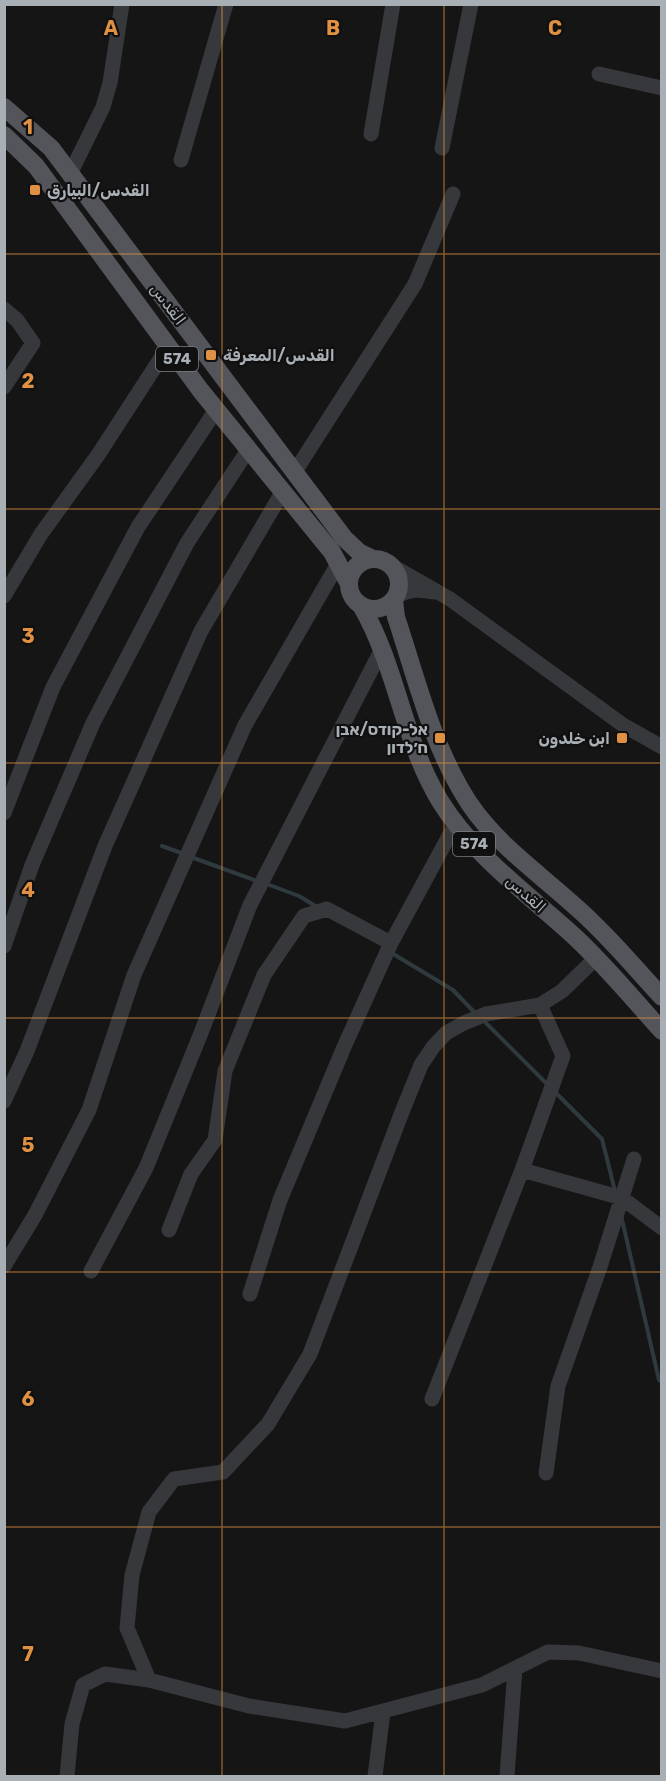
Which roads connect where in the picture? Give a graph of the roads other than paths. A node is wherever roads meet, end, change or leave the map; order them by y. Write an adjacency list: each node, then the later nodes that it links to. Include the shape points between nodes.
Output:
1 (122, 4): 12 (street, via 103,106)
2 (226, 4): 11 (street)
3 (393, 4): 8 (street)
4 (471, 4): 10 (street)
5 (599, 74): 6 (street)
6 (662, 88)
7 (4, 107): 12 (main road, القدس / 574, via 46,143)
8 (371, 134)
9 (4, 135): 15 (main road, القدس / 574, via 36,166)
10 (442, 148)
11 (181, 160)
12 (70, 174): 19 (main road, القدس / 574)
13 (453, 195): 19 (street, via 415,284)
14 (4, 309): 16 (street, via 33,343)
15 (168, 347): 17 (main road, القدس / 574); 26 (street, via 41,534)
16 (4, 387)
17 (216, 410): 18 (main road, القدس / 574); 31 (street, via 138,527 52,687)
18 (248, 450): 20 (main road, القدس / 574); 34 (street, via 187,543 93,723 32,865)
19 (294, 472): 21 (main road, القدس / 574, via 344,538)
20 (283, 491): 22 (main road, القدس / 574); 39 (street, via 201,631 105,846)
21 (373, 559): 23 (main road, 574); 24 (main road, via 357,565)
22 (339, 562): 24 (main road, القدس / 574); 45 (street, via 244,725 134,975 89,1110)
23 (394, 567): 25 (street); 27 (main road, 574, via 400,582)
24 (349, 584): 28 (main road, 574, via 351,596)
25 (439, 593): 27 (street, via 406,591); 30 (street, via 623,725)
26 (4, 596)
27 (395, 599): 28 (main road, via 376,610); 36 (main road, القدس / 574, via 396,616 427,716 445,760 470,804 508,849 590,919)
28 (362, 606): 29 (main road, القدس / 574)
29 (382, 649): 32 (main road, القدس / 574, via 420,760); 46 (street, via 250,905 146,1168)
30 (662, 747)
31 (4, 813)
32 (456, 824): 33 (street); 35 (main road, القدس / 574, via 483,855)
33 (391, 943): 44 (street, via 327,909 304,916 264,975 225,1071 215,1140 191,1174); 47 (street, via 280,1200)
34 (4, 946)
35 (596, 958): 37 (street, via 562,991); 38 (main road, القدس / 574)
36 (662, 998)
37 (540, 1005): 41 (street, via 563,1056); 52 (street, via 486,1014 446,1033 433,1047 402,1112 310,1354 268,1424 223,1472 174,1479 149,1512 132,1575 127,1628)
38 (662, 1031)
39 (4, 1101)
40 (634, 1159): 42 (street)
41 (522, 1170): 42 (street); 48 (street)
42 (622, 1198): 43 (street); 49 (street, via 558,1386)
43 (662, 1228)
44 (169, 1230)
45 (4, 1266)
46 (91, 1271)
47 (250, 1294)
48 (432, 1399)
49 (546, 1473)
50 (514, 1669): 51 (street, via 548,1652 579,1653); 53 (street, via 482,1685); 56 (street)
51 (662, 1671)
52 (149, 1680): 53 (street, via 249,1706 345,1720); 54 (street, via 105,1674 83,1684 72,1724)
53 (383, 1712): 55 (street)
54 (67, 1776)
55 (375, 1776)
56 (507, 1776)

